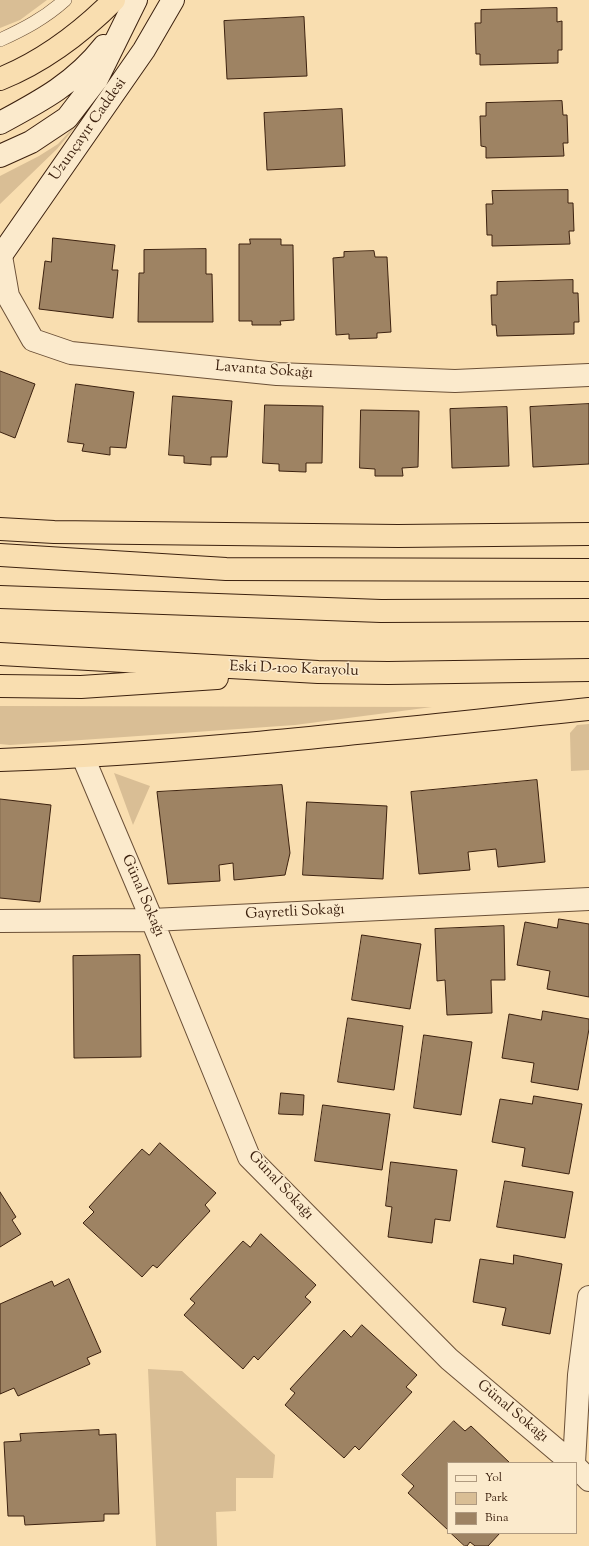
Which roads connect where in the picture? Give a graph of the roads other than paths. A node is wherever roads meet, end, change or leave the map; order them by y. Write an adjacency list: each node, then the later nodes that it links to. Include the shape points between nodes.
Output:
1 (65, 0): 6 (lane, via 31,26)
2 (114, 0): 7 (highway, via 57,48 18,72)
3 (132, 0): 8 (street, via 104,47 81,72 57,92)
4 (136, 0): 9 (street, via 97,79 67,118 31,142)
5 (173, 0): 10 (street, Uzunçayır Caddesi, via 144,50)
6 (0, 40)
7 (0, 79)
8 (0, 123)
9 (0, 156)
10 (54, 180): 11 (street); 12 (street, Uzunçayır Caddesi)
11 (0, 234)
12 (0, 257): 13 (street, Lavanta Sokağı, via 8,296 33,340 72,353 276,374 447,381)
13 (589, 374)
14 (0, 529): 15 (highway, via 54,532 398,536)
15 (589, 534)
16 (0, 555): 17 (highway, via 226,569)
17 (589, 570)
18 (0, 597): 19 (highway, via 381,611)
19 (589, 610)
20 (0, 654): 22 (highway, Eski D-100 Karayolu)
21 (589, 670): 22 (highway, Eski D-100 Karayolu)
22 (318, 672): 23 (highway, via 81,687)
23 (0, 686)
24 (589, 709): 25 (highway, via 276,741)
25 (83, 757): 26 (highway); 28 (street, Günal Sokağı)
26 (0, 760)
27 (589, 899): 28 (street, Gayretli Sokağı)
28 (152, 920): 29 (street, Gayretli Sokağı); 31 (street, Günal Sokağı, via 249,1157 450,1359)
29 (0, 921)
30 (589, 1297): 32 (street, via 579,1375)
31 (572, 1462)
32 (573, 1462)
33 (577, 1468): 34 (street)
34 (589, 1480)

